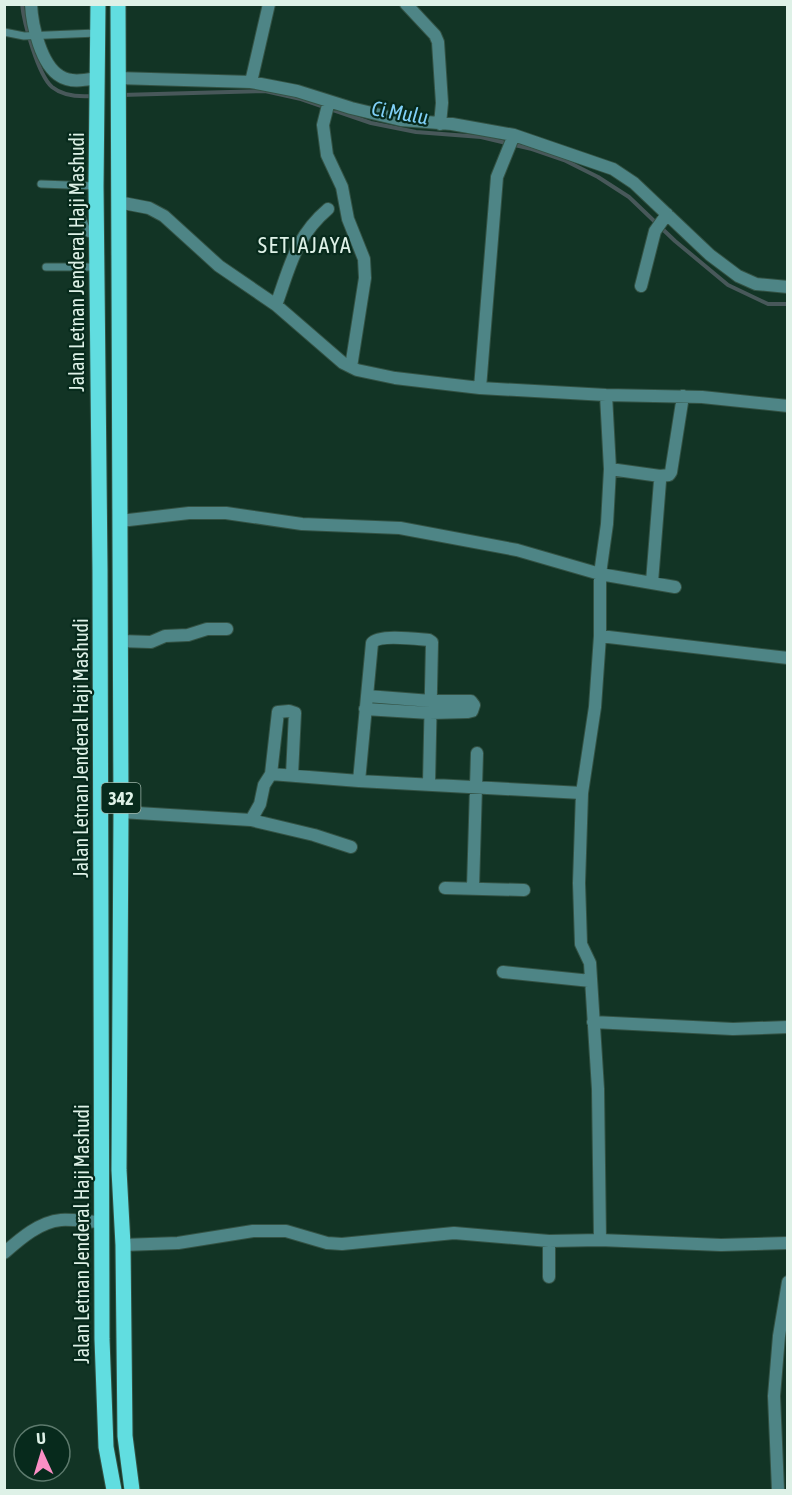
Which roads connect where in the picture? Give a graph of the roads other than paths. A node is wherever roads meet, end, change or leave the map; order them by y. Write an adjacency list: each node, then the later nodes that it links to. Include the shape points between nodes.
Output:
1 (31, 4): 8 (street)
2 (98, 4): 7 (main road, Jalan Letnan Jenderal Haji Mashudi / 342)
3 (118, 4): 9 (main road, Jalan Letnan Jenderal Haji Mashudi / 342)
4 (269, 4): 11 (street)
5 (406, 4): 13 (street, via 438,42)
6 (4, 32): 8 (lane)
7 (97, 33): 8 (lane); 10 (main road, Jalan Letnan Jenderal Haji Mashudi / 342)
8 (30, 36): 10 (street, via 61,78)
9 (117, 79): 11 (street); 17 (main road, Jalan Letnan Jenderal Haji Mashudi / 342)
10 (96, 80): 16 (main road, Jalan Letnan Jenderal Haji Mashudi / 342)
11 (251, 82): 12 (street, via 297,91)
12 (327, 107): 13 (street); 27 (street, via 323,133 327,155 342,187 348,219 364,259 365,278)
13 (446, 124): 14 (street)
14 (512, 138): 20 (street, via 613,169 634,183); 28 (street, via 495,191)
15 (41, 184): 16 (lane)
16 (96, 186): 21 (main road, Jalan Letnan Jenderal Haji Mashudi / 342)
17 (118, 202): 26 (street, via 156,211 219,266); 34 (main road, Jalan Letnan Jenderal Haji Mashudi / 342)
18 (76, 203): 21 (lane, via 88,233)
19 (328, 209): 26 (street, via 301,238)
20 (661, 222): 24 (street); 25 (street, via 738,276 756,284)
21 (96, 237): 23 (main road, Jalan Letnan Jenderal Haji Mashudi / 342)
22 (46, 267): 23 (lane)
23 (97, 267): 61 (main road, Jalan Letnan Jenderal Haji Mashudi / 342)
24 (641, 286)
25 (788, 287)
26 (276, 305): 27 (street)
27 (351, 367): 28 (street, via 395,378)
28 (480, 388): 29 (street)
29 (606, 395): 30 (street); 32 (street)
30 (683, 396): 31 (street); 33 (street, via 671,472)
31 (788, 406)
32 (610, 469): 33 (street); 35 (street)
33 (660, 476): 36 (street)
34 (120, 521): 35 (street, via 226,513 302,524 400,528 517,550); 40 (main road, Jalan Letnan Jenderal Haji Mashudi / 342)
35 (600, 574): 36 (street); 39 (street)
36 (652, 582): 37 (street)
37 (675, 587)
38 (227, 629): 40 (street, via 165,636 151,642)
39 (600, 636): 41 (street); 50 (street, via 595,707)
40 (120, 641): 51 (main road, Jalan Letnan Jenderal Haji Mashudi / 342)
41 (788, 658)
42 (366, 702): 43 (street); 43 (street, via 374,639 427,640 432,648); 47 (street)
43 (431, 707): 48 (street)
44 (477, 753): 49 (street)
45 (271, 774): 46 (street); 46 (street, via 278,712 289,711 295,713 296,726); 52 (street)
46 (292, 775): 47 (street)
47 (359, 781): 48 (street)
48 (429, 783): 49 (street)
49 (476, 787): 50 (street); 55 (street)
50 (582, 793): 58 (street, via 580,927)
51 (121, 812): 52 (street); 65 (main road, Jalan Letnan Jenderal Haji Mashudi / 342, via 119,1170)
52 (251, 820): 53 (street)
53 (351, 847)
54 (445, 888): 55 (street)
55 (473, 888): 56 (street)
56 (524, 890)
57 (502, 972): 58 (street)
58 (591, 981): 59 (street)
59 (593, 1022): 60 (street); 62 (street)
60 (788, 1028)
61 (103, 1222): 66 (street, via 49,1222); 70 (main road, Jalan Letnan Jenderal Haji Mashudi / 342)
62 (600, 1240): 63 (street); 64 (street, via 721,1245)
63 (549, 1241): 65 (street, via 454,1233 342,1244 286,1231 264,1231 178,1243); 67 (street)
64 (788, 1243)
65 (123, 1245): 69 (main road, Jalan Letnan Jenderal Haji Mashudi / 342)
66 (4, 1253)
67 (549, 1277)
68 (788, 1282): 71 (street, via 774,1396)
69 (123, 1338): 70 (main road); 73 (main road, Jalan Letnan Jenderal Haji Mashudi / 342, via 124,1436)
70 (102, 1339): 72 (main road, Jalan Letnan Jenderal Haji Mashudi / 342, via 105,1431)
71 (782, 1432): 74 (street)
72 (114, 1491)
73 (132, 1491)
74 (778, 1491)

